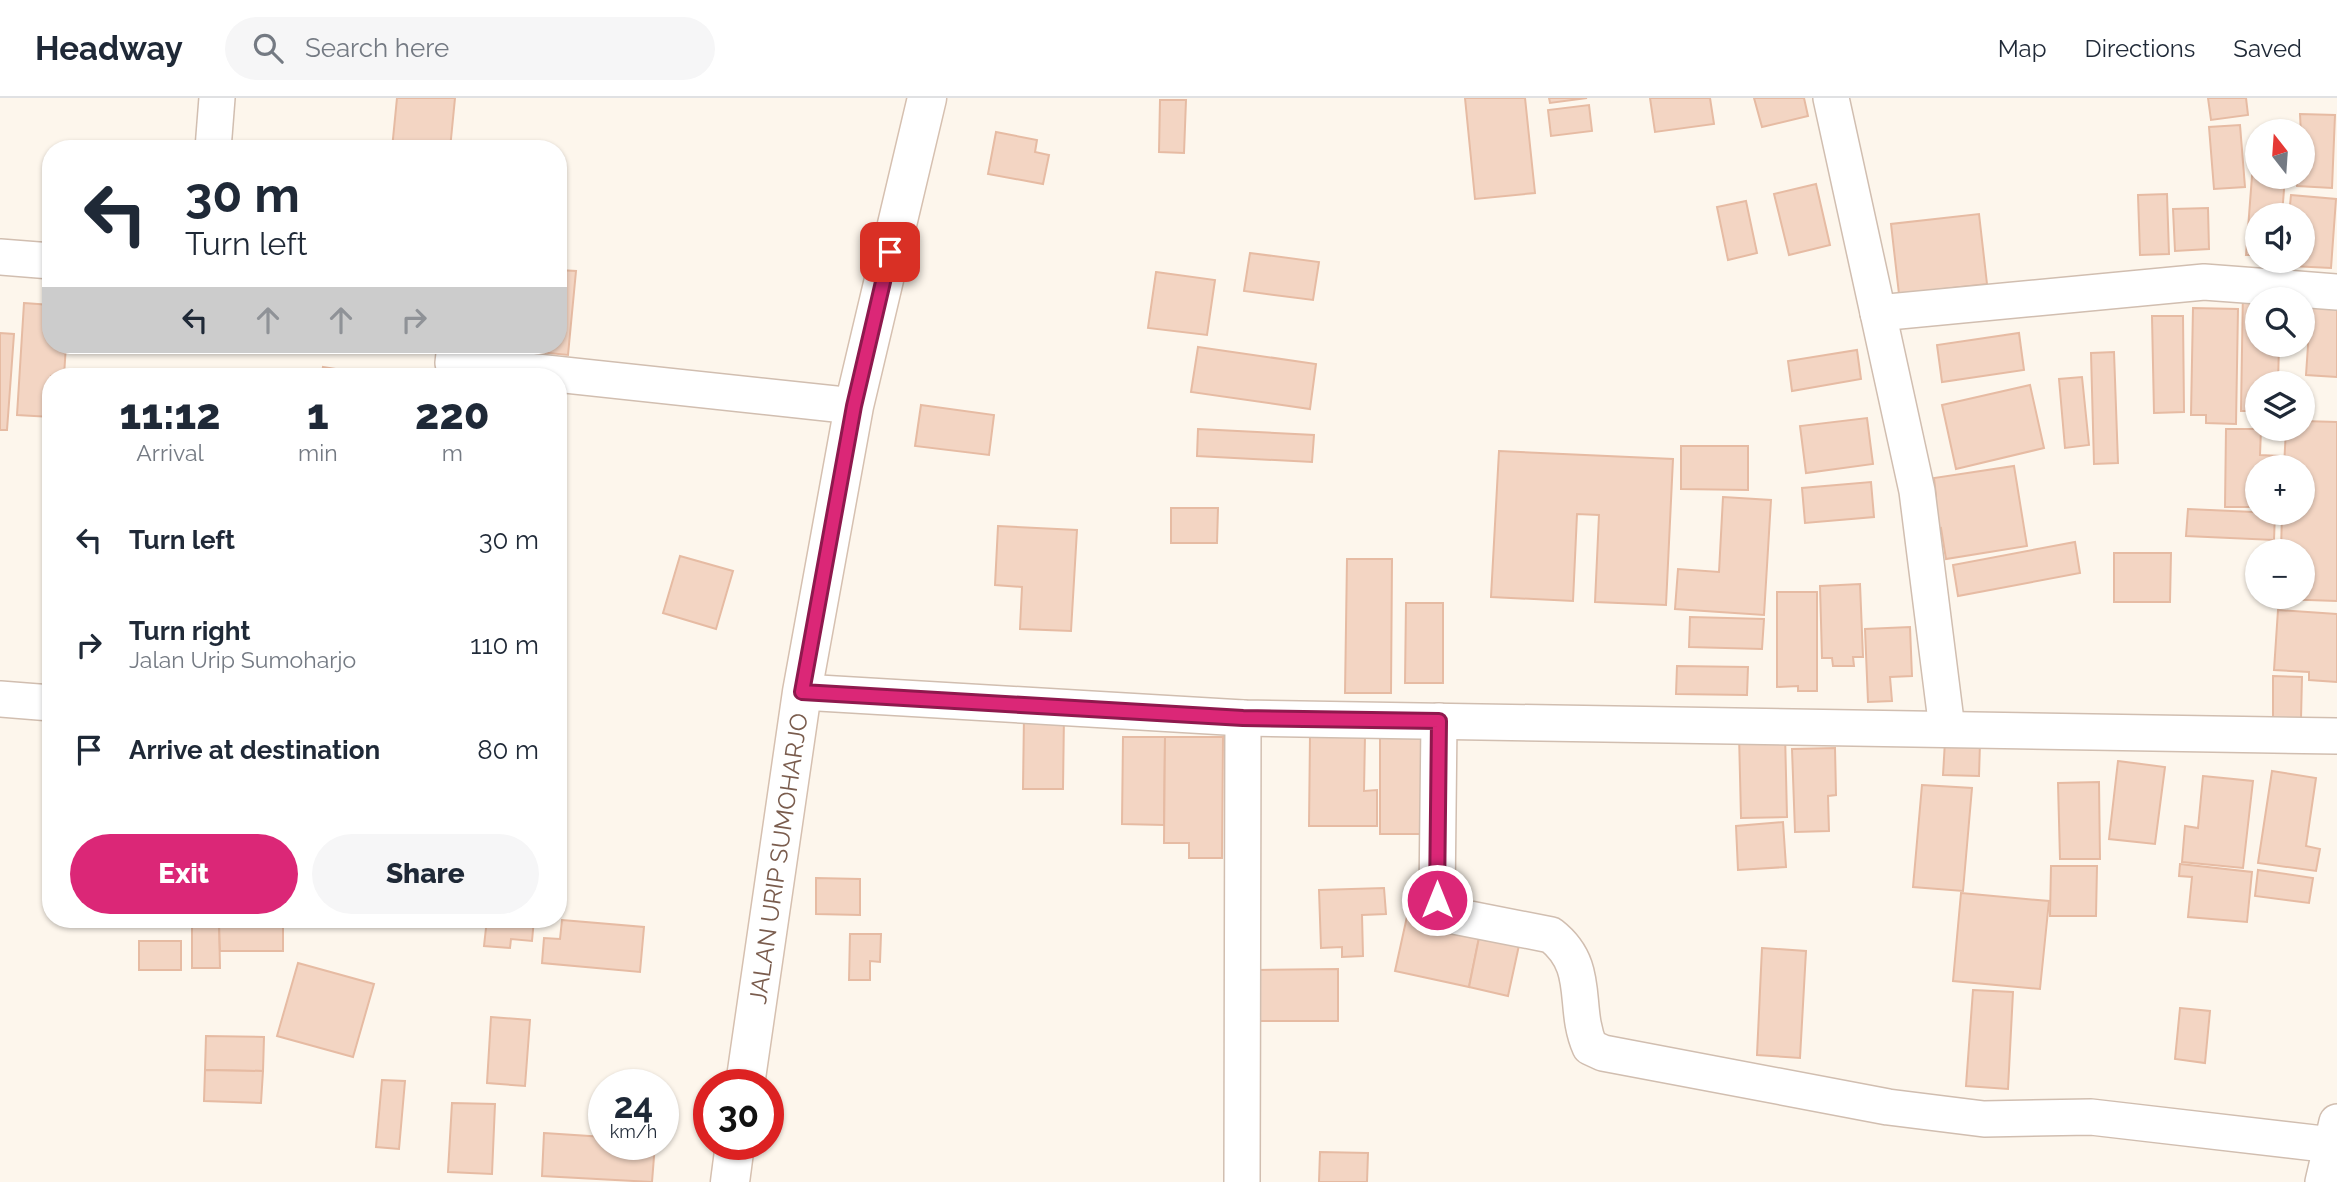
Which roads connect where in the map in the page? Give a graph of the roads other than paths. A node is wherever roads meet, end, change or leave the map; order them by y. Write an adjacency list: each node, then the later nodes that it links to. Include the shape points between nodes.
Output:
1 (217, 98): 4 (street)
2 (927, 98): 12 (main road, JALAN URIP SUMOHARJO)
3 (1830, 98): 8 (street)
4 (214, 140)
5 (0, 257): 6 (street)
6 (42, 260)
7 (2337, 292): 8 (street, via 2204,282)
8 (1878, 313): 18 (street, via 1917,491)
9 (453, 361): 10 (street)
10 (515, 368)
11 (567, 374): 12 (street)
12 (854, 406): 13 (main road, JALAN URIP SUMOHARJO)
13 (802, 692): 16 (street); 20 (main road, JALAN URIP SUMOHARJO)
14 (0, 699): 15 (street)
15 (42, 702)
16 (1243, 718): 17 (street); 24 (street)
17 (1439, 721): 18 (street); 21 (street, via 1440,908 1449,915 1551,935 1560,942 1581,985 1583,1030 1590,1047 1603,1053 1888,1107 1984,1119 2091,1117)
18 (1947, 729): 19 (street)
19 (2337, 736)
20 (747, 1069)
21 (2334, 1133): 25 (street)
22 (733, 1160): 23 (main road)
23 (730, 1182)
24 (1242, 1182)
25 (2323, 1182)

